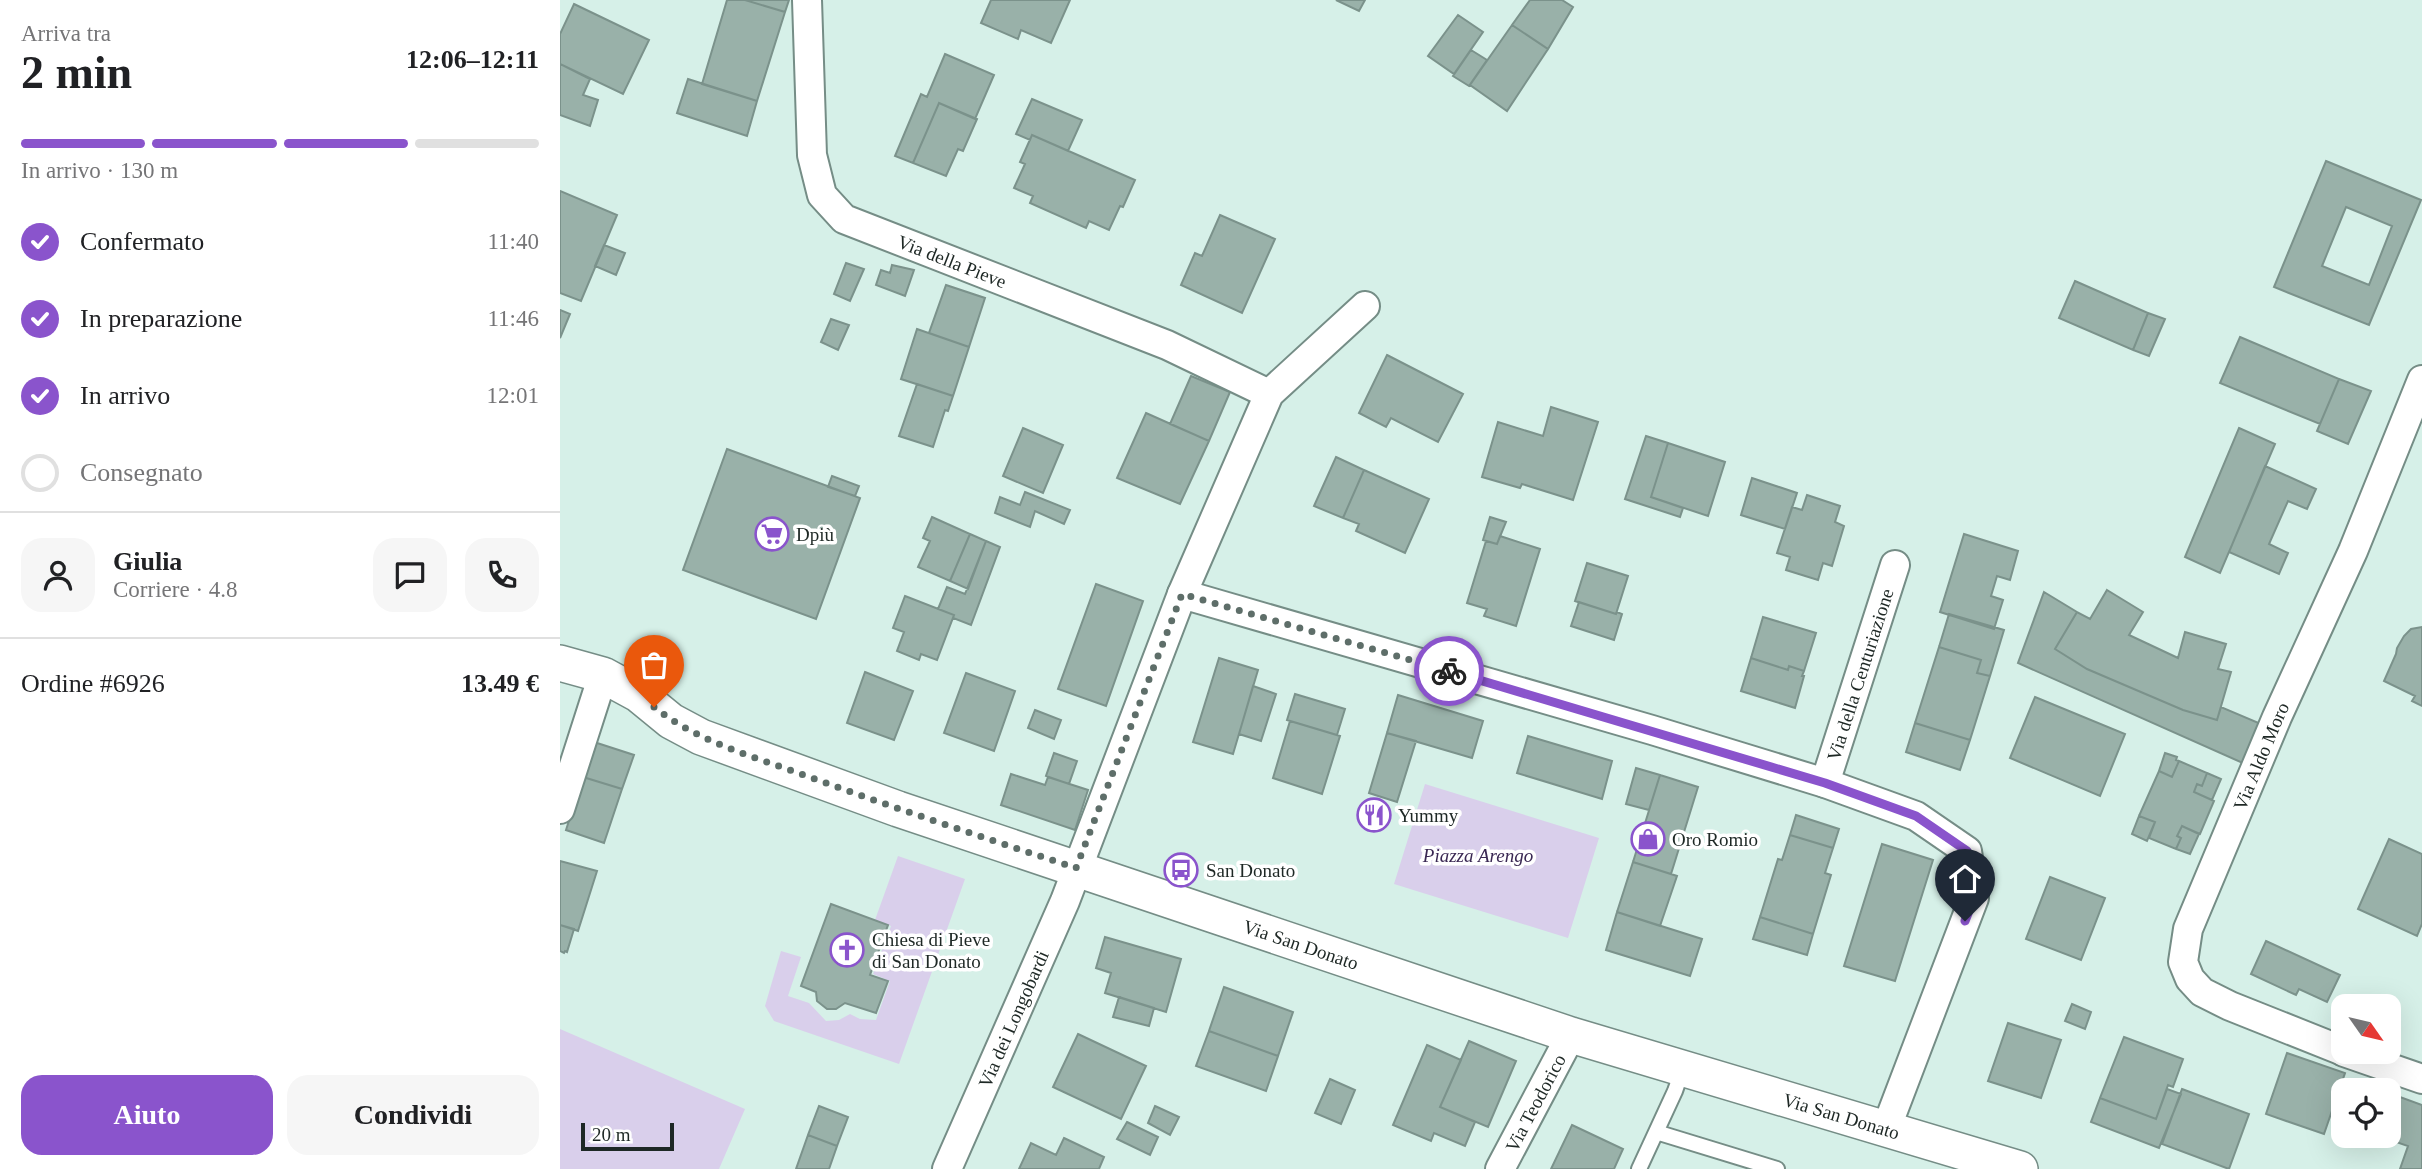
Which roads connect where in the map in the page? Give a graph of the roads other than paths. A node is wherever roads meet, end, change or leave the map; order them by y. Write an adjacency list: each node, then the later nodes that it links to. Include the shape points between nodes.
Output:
1 (807, 0): 4 (street, Via della Pieve, via 812,155 822,195 844,219 1167,345)
2 (1365, 306): 4 (street)
3 (2422, 380): 13 (street, Via Aldo Moro, via 2353,551 2188,929 2183,962 2202,992)
4 (1269, 394): 6 (street)
5 (1895, 565): 9 (street, Via della Centuriazione)
6 (1182, 594): 9 (street, Via della Centuriazione); 11 (street)
7 (560, 663): 8 (street, Via San Donato)
8 (603, 675): 10 (street); 11 (street, Via San Donato, via 701,737)
9 (1825, 783): 17 (street, Via della Centuriazione, via 1916,816 1967,851 1974,898)
10 (560, 809)
11 (1076, 868): 12 (street, Via San Donato); 19 (street, Via dei Longobardi)
12 (1571, 1035): 15 (street, Via San Donato); 20 (street, Via Teodorico)
13 (2331, 1046)
14 (2380, 1064): 16 (street, Via Aldo Moro)
15 (1683, 1068): 17 (street, Via San Donato); 18 (lane)
16 (2422, 1079)
17 (1886, 1129): 23 (street, Via San Donato)
18 (1656, 1132): 21 (lane); 22 (lane)
19 (947, 1169)
20 (1500, 1169)
21 (1639, 1169)
22 (1777, 1169)
23 (2020, 1169)

